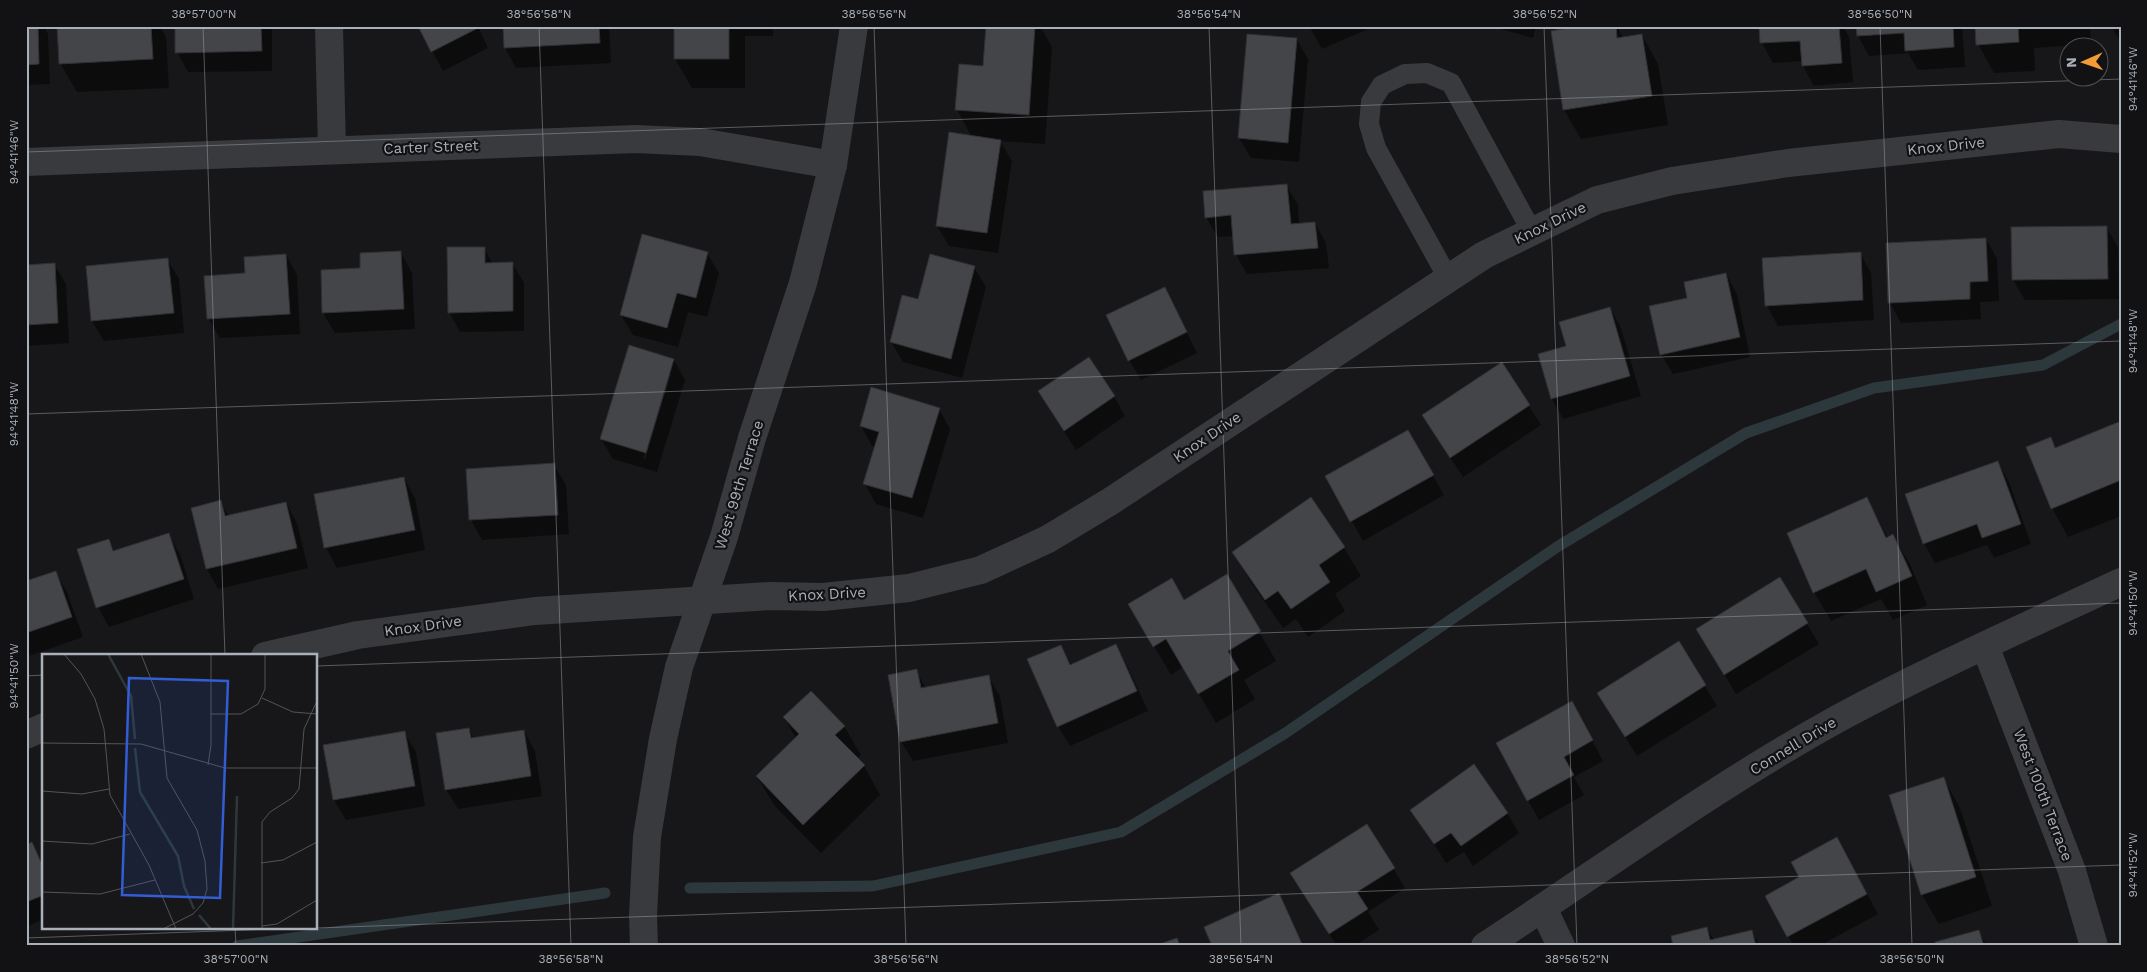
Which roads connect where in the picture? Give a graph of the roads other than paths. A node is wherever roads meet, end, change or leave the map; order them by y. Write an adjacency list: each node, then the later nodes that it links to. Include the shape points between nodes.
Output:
1 (329, 26): 4 (street)
2 (854, 26): 6 (street, West 99th Terrace)
3 (2121, 139): 7 (street, Knox Drive, via 2059,134 1788,164 1672,181 1597,200)
4 (332, 150): 5 (street, Carter Street); 6 (street, Carter Street, via 636,139 700,142)
5 (26, 162)
6 (833, 165): 10 (street, West 99th Terrace, via 803,283)
7 (1532, 232): 8 (street, Knox Drive, via 1484,255); 8 (lane, via 1451,83 1427,73 1405,74 1382,85 1371,102 1369,124 1376,148)
8 (1448, 278): 10 (street, Knox Drive, via 1111,501 1048,539 981,570 909,588 823,597)
9 (2121, 582): 11 (street, Connell Drive)
10 (702, 600): 12 (street, Knox Drive, via 525,612 358,635); 16 (street, West 99th Terrace, via 679,667 647,837)
11 (1985, 646): 15 (street, Connell Drive, via 1841,717 1687,810); 19 (street, West 100th Terrace, via 2072,871)
12 (274, 654)
13 (42, 728): 14 (street)
14 (26, 735)
15 (1543, 908): 17 (street, Connell Drive); 18 (street)
16 (644, 946)
17 (1485, 946)
18 (1561, 946)
19 (2094, 946)

